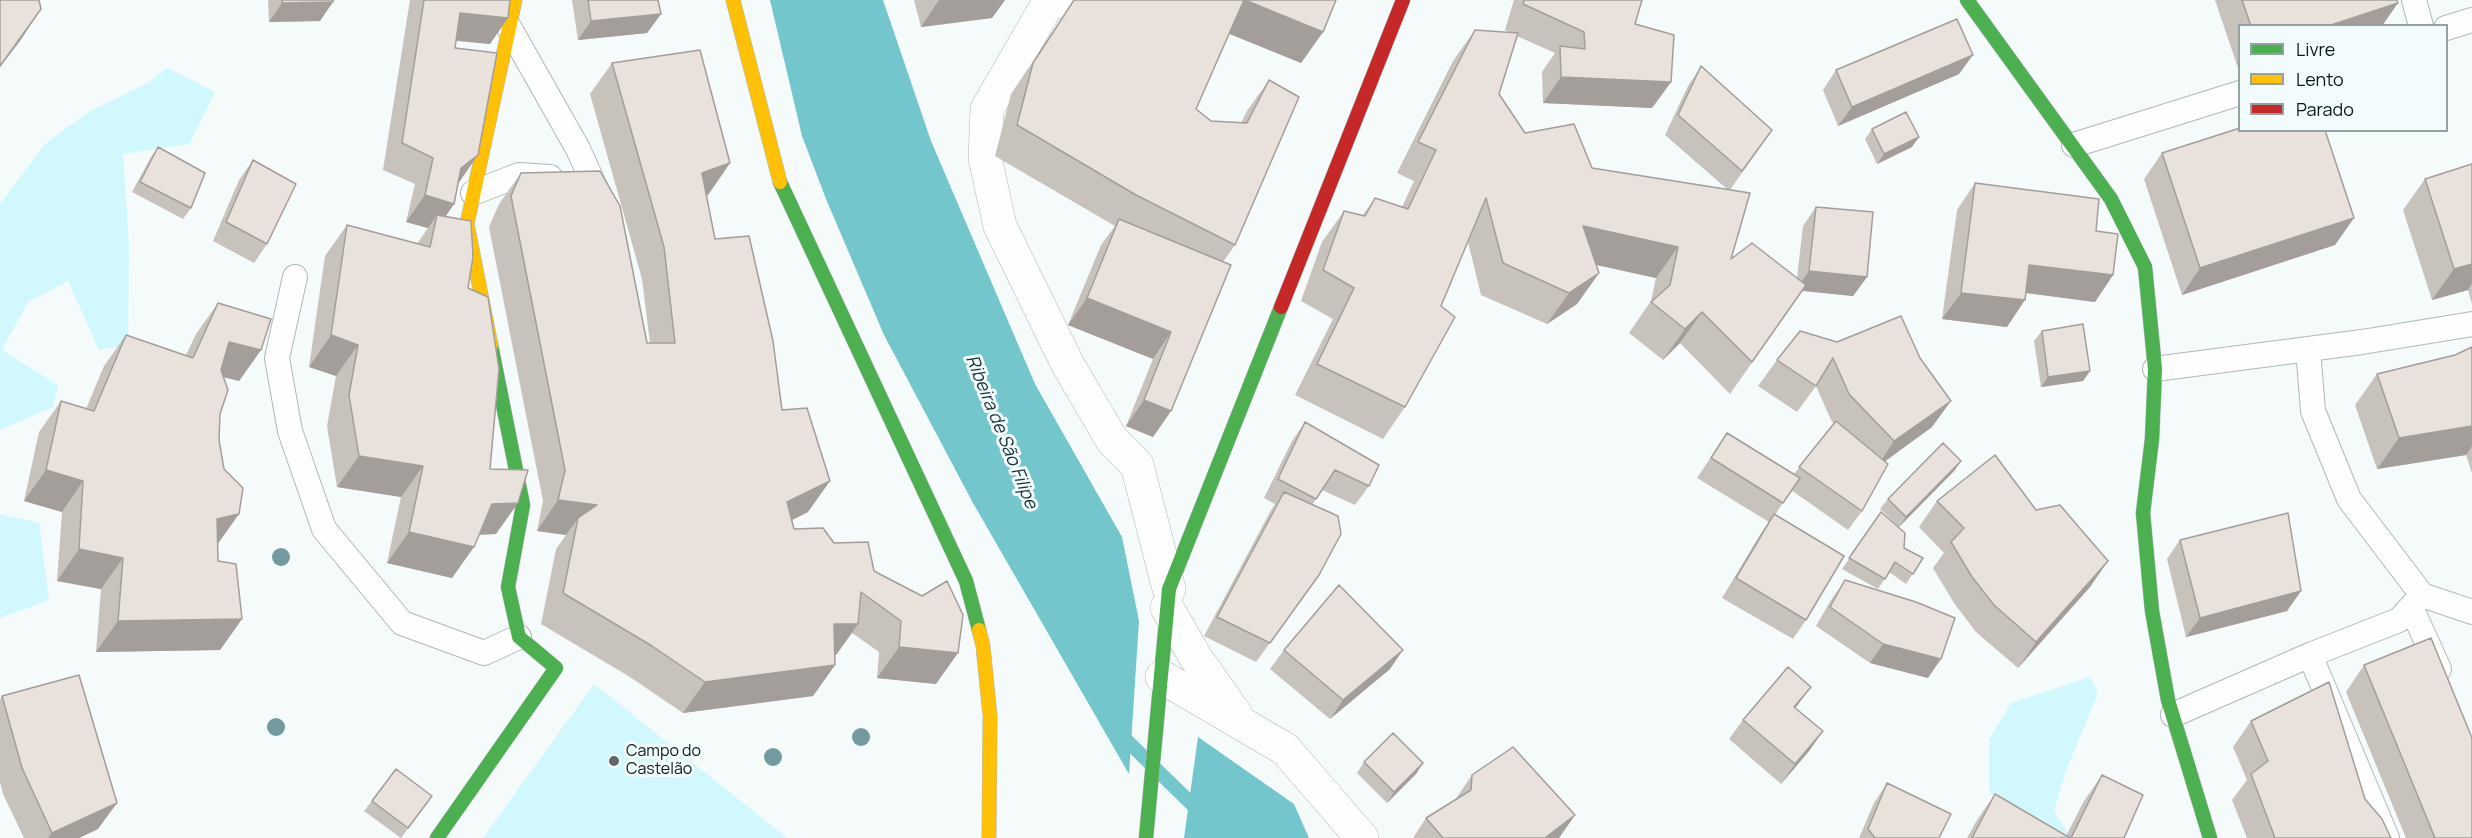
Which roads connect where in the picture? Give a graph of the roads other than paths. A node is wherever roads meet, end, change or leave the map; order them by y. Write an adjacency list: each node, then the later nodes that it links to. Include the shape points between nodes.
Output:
1 (515, 0): 9 (street)
2 (733, 0): 30 (street, via 780,183 966,581 983,646 990,716)
3 (1403, 0): 20 (street)
4 (1967, 0): 12 (street)
5 (2414, 0): 8 (lane)
6 (1050, 2): 20 (street, via 987,109 985,158 1000,226 1068,365 1112,440 1137,465)
7 (2472, 20): 10 (lane)
8 (2420, 24)
9 (509, 27): 13 (lane); 14 (street)
10 (2448, 27)
11 (2238, 94): 12 (lane)
12 (2074, 145): 19 (street, via 2111,199 2145,267)
13 (591, 179): 14 (lane, via 519,175); 15 (lane)
14 (473, 193): 23 (street, via 467,224 523,505 508,587)
15 (609, 218)
16 (295, 277): 23 (lane, via 277,358 290,431 324,529 402,623 483,652)
17 (2472, 324): 18 (lane)
18 (2308, 349): 19 (lane); 21 (lane, via 2313,411 2349,499)
19 (2155, 369): 27 (street, via 2143,513 2152,611)
20 (1168, 598): 25 (street); 28 (street, via 1196,658)
21 (2417, 601): 22 (lane); 24 (lane, via 2399,620); 26 (lane)
22 (2472, 612)
23 (519, 637): 29 (street, via 556,668)
24 (2310, 655): 27 (lane); 34 (lane)
25 (1162, 677): 28 (street); 31 (street)
26 (2449, 692)
27 (2173, 716): 33 (street)
28 (1242, 724): 32 (street, via 1285,749)
29 (437, 838)
30 (989, 838)
31 (1146, 838)
32 (1362, 838)
33 (2210, 838)
34 (2388, 838)

